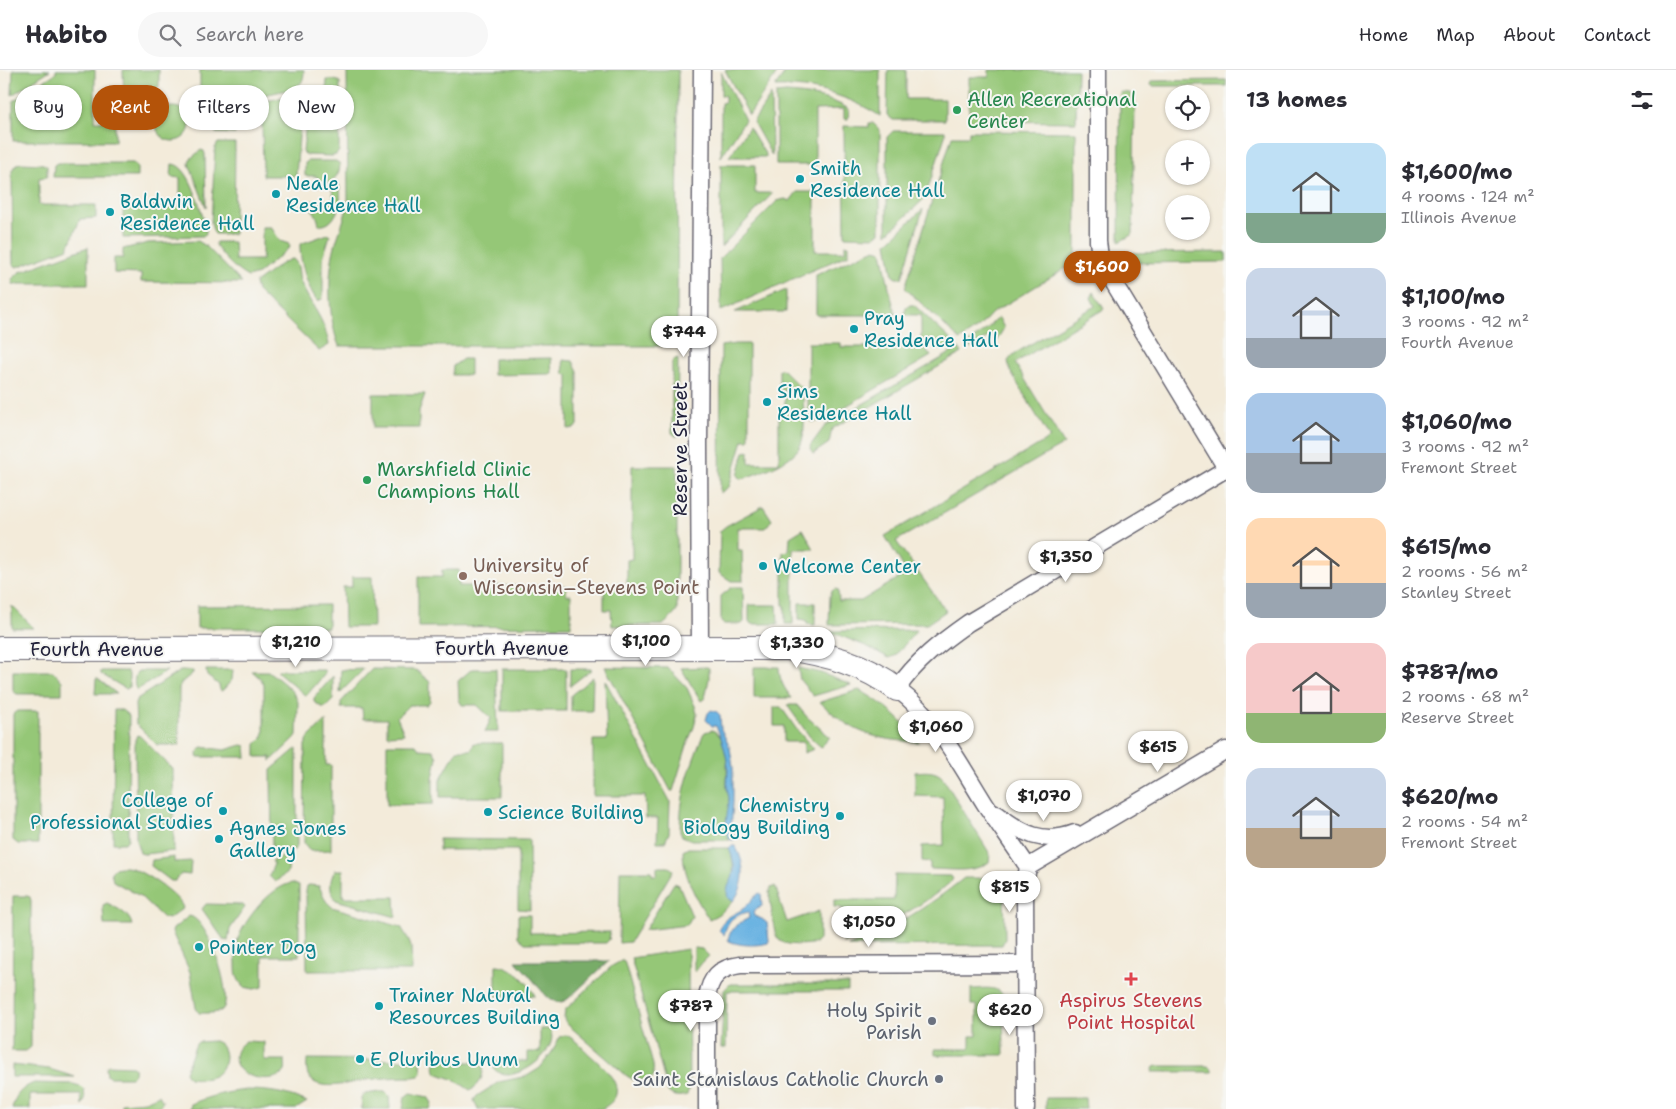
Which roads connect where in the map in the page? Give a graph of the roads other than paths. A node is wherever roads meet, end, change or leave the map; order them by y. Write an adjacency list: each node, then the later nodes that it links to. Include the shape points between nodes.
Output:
1 (702, 70): 4 (street, Reserve Street)
2 (1098, 70): 3 (street, via 1100,256)
3 (1226, 469): 6 (street, via 968,623 931,650)
4 (700, 647): 5 (street, Fourth Avenue); 6 (street, Fourth Avenue, via 787,648 814,652 862,668)
5 (0, 649)
6 (897, 689): 8 (street, via 939,730)
7 (1226, 750): 9 (street)
8 (986, 805): 9 (street, via 1021,831 1048,839 1068,836); 10 (street)
9 (1105, 822): 10 (street)
10 (1028, 867): 11 (street)
11 (1025, 964): 12 (street, via 740,965 720,970 708,988 706,998); 13 (street)
12 (707, 1109)
13 (1026, 1109)

